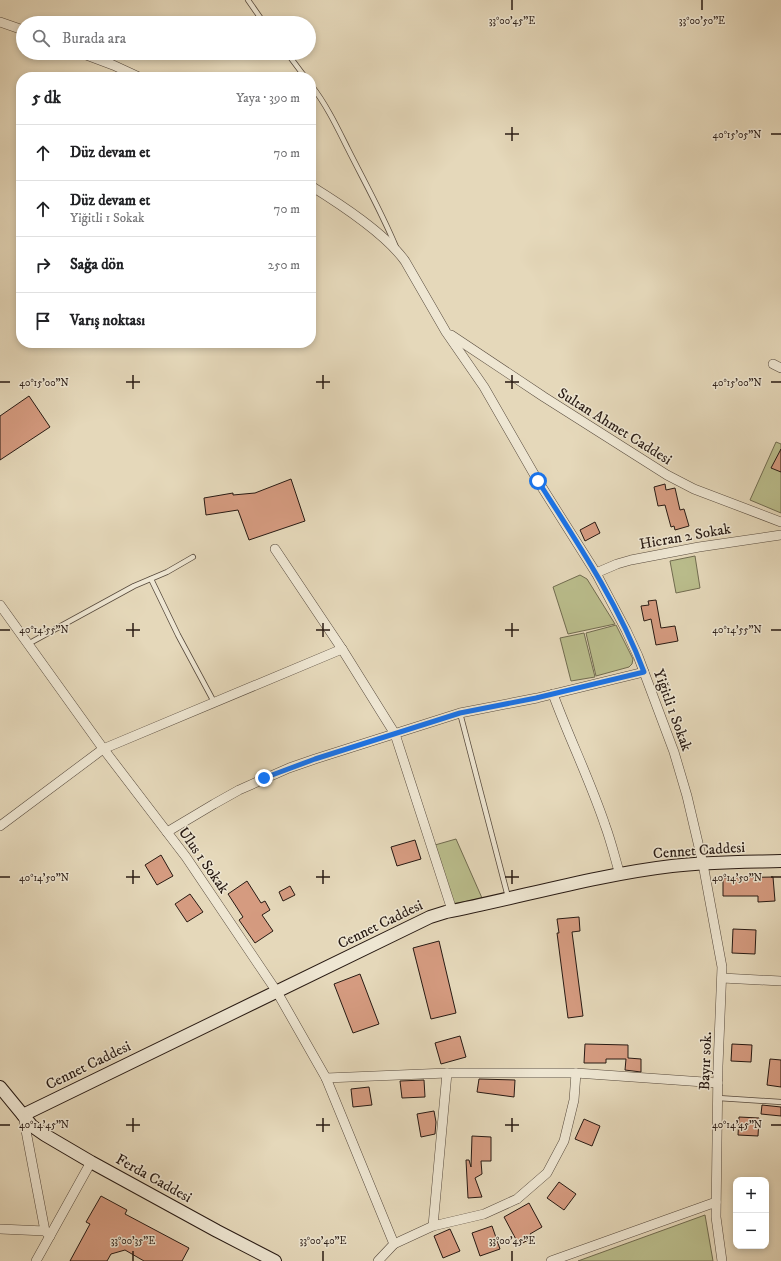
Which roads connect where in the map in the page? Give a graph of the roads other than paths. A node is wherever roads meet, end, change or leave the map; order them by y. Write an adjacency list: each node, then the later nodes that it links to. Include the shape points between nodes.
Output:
1 (248, 0): 2 (lane)
2 (259, 16)
3 (0, 22): 4 (street)
4 (16, 28)
5 (100, 60): 7 (street)
6 (292, 60): 8 (lane)
7 (128, 72)
8 (301, 72)
9 (316, 92): 11 (lane, via 350,153)
10 (316, 189): 11 (street, Yiğitli 1 Sokak, via 355,216)
11 (397, 250): 12 (street, Yiğitli 1 Sokak)
12 (446, 332): 13 (street, Sultan Ahmet Caddesi, via 667,475 694,489); 17 (street, Yiğitli 1 Sokak, via 484,387 538,481)
13 (781, 522)
14 (781, 535): 17 (street, Hicran 2 Sokak, via 631,560)
15 (275, 549): 21 (street)
16 (193, 557): 18 (lane)
17 (596, 573): 22 (street, Yiğitli 1 Sokak, via 626,630)
18 (151, 579): 20 (lane); 24 (lane)
19 (0, 605): 20 (street, Ulus 1 Sokak)
20 (28, 644): 27 (street, Ulus 1 Sokak)
21 (342, 649): 24 (street); 26 (street)
22 (644, 672): 23 (street); 31 (street, Yiğitli 1 Sokak, via 674,752)
23 (553, 694): 25 (street); 32 (street, via 606,825)
24 (214, 702): 27 (street)
25 (460, 713): 26 (street); 33 (lane)
26 (395, 734): 29 (street, via 264,778); 34 (street)
27 (103, 748): 28 (street); 29 (street, Ulus 1 Sokak)
28 (0, 826)
29 (167, 832): 37 (street, Ulus 1 Sokak, via 199,875)
30 (781, 861): 31 (street, Cennet Caddesi)
31 (703, 864): 32 (street, Cennet Caddesi, via 672,866); 35 (street, Bayır sok.)
32 (620, 875): 33 (street, Cennet Caddesi)
33 (508, 898): 34 (street, Cennet Caddesi)
34 (452, 910): 37 (street, Cennet Caddesi, via 402,930)
35 (722, 978): 36 (street); 41 (street, Bayır sok.)
36 (781, 981)
37 (277, 992): 40 (street, Ulus 1 Sokak); 45 (street, Cennet Caddesi)
38 (447, 1073): 39 (street); 40 (street); 48 (street)
39 (576, 1073): 41 (street); 48 (street, via 574,1100 564,1141 547,1172 517,1199 484,1214)
40 (326, 1078): 51 (street, Ulus 1 Sokak)
41 (718, 1083): 43 (street, Bayır sok.)
42 (0, 1087): 45 (street, Ferda Caddesi)
43 (718, 1098): 44 (lane); 47 (street, Bayır sok.)
44 (781, 1102)
45 (23, 1115): 46 (street, Ferda Caddesi, via 32,1126); 50 (street)
46 (91, 1162): 50 (street); 53 (street, Ferda Caddesi)
47 (716, 1202): 55 (street); 56 (street, Bayır sok.)
48 (433, 1226): 51 (street)
49 (0, 1229): 50 (street)
50 (48, 1233): 52 (street)
51 (394, 1244): 54 (street)
52 (36, 1261)
53 (275, 1261)
54 (378, 1261)
55 (551, 1261)
56 (722, 1261)

